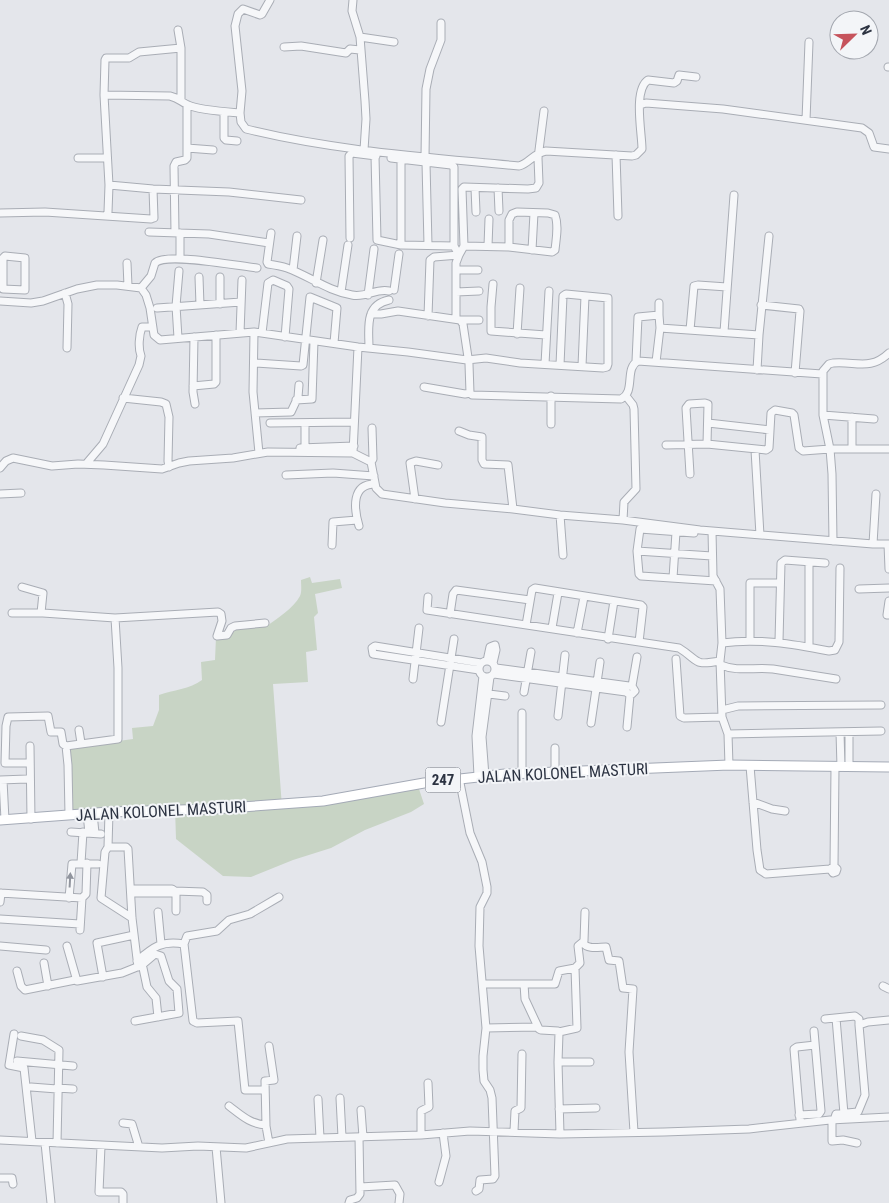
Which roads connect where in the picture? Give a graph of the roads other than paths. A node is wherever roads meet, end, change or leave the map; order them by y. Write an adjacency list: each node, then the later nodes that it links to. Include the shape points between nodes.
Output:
1 (270, 0): 18 (street, via 260,15 243,9 236,18 242,91)
2 (353, 0): 5 (street, via 352,10)
3 (441, 23): 32 (street, via 441,40 426,89)
4 (178, 30): 9 (street)
5 (360, 38): 6 (street); 10 (street)
6 (394, 42)
7 (809, 42): 19 (street)
8 (284, 47): 10 (street, via 301,46 346,53 350,49)
9 (181, 48): 12 (street, via 139,52 129,58 106,58); 13 (street)
10 (360, 50): 24 (street, via 366,118)
11 (696, 76): 15 (street, via 679,75 674,82 646,81)
12 (104, 96): 13 (street, via 170,96); 30 (street)
13 (181, 99): 14 (street)
14 (187, 105): 17 (street); 21 (street)
15 (640, 105): 19 (street, via 723,109); 26 (street, via 642,149 636,155)
16 (544, 110): 25 (street)
17 (224, 112): 18 (street); 20 (street, via 224,138)
18 (240, 113): 24 (street, via 246,129)
19 (806, 120): 22 (street, via 862,128 869,133 874,147)
20 (237, 141)
21 (187, 148): 23 (street); 39 (street, via 187,159 174,164)
22 (889, 149)
23 (214, 150)
24 (364, 150): 28 (street)
25 (540, 152): 26 (street); 33 (street); 34 (street)
26 (616, 155): 47 (street)
27 (375, 156): 28 (street); 56 (street, via 377,240); 84 (street, via 352,153 349,156 349,241)
28 (392, 156): 31 (street); 32 (street)
29 (78, 158): 30 (street)
30 (107, 158): 35 (street)
31 (401, 159): 32 (street); 56 (street)
32 (425, 160): 33 (street, via 519,166); 57 (street); 58 (street, via 454,167)
33 (527, 163): 34 (street)
34 (538, 164): 37 (street, via 539,183 536,188)
35 (109, 185): 38 (street); 46 (street)
36 (476, 188): 37 (street); 43 (street); 59 (street, via 462,189)
37 (498, 188): 42 (street)
38 (153, 189): 39 (street); 46 (street, via 152,218)
39 (175, 190): 41 (street); 50 (street)
40 (734, 195): 79 (street)
41 (301, 200)
42 (499, 211)
43 (476, 212)
44 (0, 213): 46 (street)
45 (534, 213): 61 (street, via 512,214); 63 (street); 63 (street, via 553,214 557,222 554,251)
46 (106, 215)
47 (618, 216)
48 (489, 220): 60 (street)
49 (149, 232): 50 (street)
50 (178, 233): 55 (street); 66 (street)
51 (271, 233): 55 (street)
52 (298, 236): 69 (street)
53 (769, 236): 97 (street)
54 (323, 240): 76 (street)
55 (269, 243): 69 (street, via 267,262)
56 (402, 244): 57 (street)
57 (428, 245): 58 (street)
58 (454, 246): 65 (street)
59 (464, 246): 60 (street); 65 (street)
60 (488, 246): 61 (street)
61 (509, 247): 63 (street)
62 (374, 249): 89 (street)
63 (532, 250)
64 (399, 254): 88 (street)
65 (459, 255): 70 (street); 102 (street, via 430,260)
66 (180, 258): 68 (street); 80 (street, via 159,259)
67 (127, 263): 78 (street)
68 (257, 268)
69 (293, 270): 76 (street)
70 (456, 270): 71 (street); 85 (street)
71 (478, 270)
72 (179, 271): 98 (street)
73 (199, 277): 95 (street)
74 (220, 277): 96 (street)
75 (242, 280): 93 (street)
76 (316, 283): 84 (street)
77 (493, 284): 112 (street, via 491,331)
78 (128, 286): 80 (street); 87 (street, via 98,285)
79 (727, 287): 107 (street, via 694,286); 109 (street)
80 (141, 288): 105 (street, via 150,308)
81 (520, 288): 112 (street)
82 (12, 290): 82 (street, via 2,287 3,258 24,257 25,289); 92 (street)
83 (549, 291): 114 (street)
84 (341, 292): 89 (street)
85 (456, 292): 86 (street); 103 (street)
86 (479, 292)
87 (65, 294): 92 (street, via 43,302); 122 (street, via 68,304)
88 (391, 294): 89 (street, via 376,291); 100 (street)
89 (368, 295)
90 (585, 296): 130 (street, via 563,296); 131 (street); 131 (street, via 608,300 608,364 603,368)
91 (0, 301): 92 (street)
92 (10, 302)
93 (241, 302): 96 (street); 110 (street)
94 (659, 303): 101 (street)
95 (200, 304): 96 (street); 98 (street)
96 (220, 304)
97 (761, 305): 115 (street); 133 (street, via 797,308 800,311)
98 (176, 306): 99 (street); 118 (street)
99 (157, 308)
100 (371, 313): 102 (street, via 398,311); 123 (street)
101 (659, 315): 106 (street); 126 (street, via 638,317)
102 (428, 316): 103 (street)
103 (458, 319): 104 (street); 125 (street, via 463,324)
104 (479, 320)
105 (152, 327): 118 (street, via 157,339); 141 (street, via 142,327 142,356)
106 (660, 328): 107 (street); 128 (street)
107 (690, 330): 109 (street)
108 (254, 332): 110 (street); 111 (street); 144 (street)
109 (724, 332): 115 (street)
110 (240, 333): 113 (street)
111 (262, 333): 117 (street); 117 (street, via 268,283 274,280 288,288)
112 (517, 334): 114 (street)
113 (216, 335): 116 (street); 136 (street, via 216,382)
114 (546, 335): 129 (street)
115 (759, 335): 132 (street)
116 (194, 337): 118 (street); 136 (street)
117 (285, 337): 119 (street)
118 (178, 338)
119 (310, 340): 120 (street); 120 (street, via 310,297 337,308); 127 (street, via 302,366); 142 (street, via 312,399)
120 (334, 344): 121 (street)
121 (358, 347): 123 (street); 148 (street)
122 (67, 348)
123 (369, 348): 125 (street)
124 (889, 353): 134 (street, via 872,364 833,363)
125 (467, 360): 129 (street, via 486,358); 138 (street)
126 (636, 361): 128 (street); 140 (street)
127 (256, 362)
128 (656, 362): 132 (street)
129 (545, 364): 130 (street)
130 (560, 364): 131 (street)
131 (582, 366)
132 (757, 370): 133 (street)
133 (795, 372): 134 (street)
134 (822, 374): 145 (street)
135 (299, 385): 142 (street)
136 (193, 386): 143 (street)
137 (424, 387): 138 (street)
138 (470, 393): 139 (street)
139 (551, 396): 140 (street, via 616,399); 152 (street)
140 (626, 396): 181 (street, via 634,410 636,489 624,502)
141 (124, 398): 168 (street, via 103,444); 170 (street, via 166,404)
142 (296, 400): 144 (street, via 291,412)
143 (195, 404)
144 (255, 413): 166 (street)
145 (823, 415): 146 (street); 161 (street)
146 (852, 417): 147 (street); 162 (street)
147 (874, 419)
148 (354, 422): 151 (street); 160 (street)
149 (708, 423): 155 (street); 156 (street, via 708,403 688,405); 157 (street)
150 (270, 424): 151 (street)
151 (306, 424): 164 (street)
152 (551, 424)
153 (372, 428): 167 (street)
154 (459, 430): 179 (street, via 482,437 484,464 508,465)
155 (770, 430): 161 (street, via 772,411 792,413 796,419 799,448 803,452); 165 (street, via 769,448)
156 (689, 444): 157 (street); 158 (street); 172 (street)
157 (707, 444): 165 (street)
158 (666, 445)
159 (280, 449): 164 (street)
160 (353, 449): 164 (street); 167 (street)
161 (830, 449): 162 (street); 185 (street)
162 (852, 449): 163 (street)
163 (889, 449)
164 (305, 450): 166 (street)
165 (755, 450): 184 (street)
166 (259, 453): 170 (street, via 189,461)
167 (371, 462): 174 (street)
168 (86, 464): 170 (street, via 153,469); 171 (street, via 52,466 13,458)
169 (438, 465): 178 (street, via 410,463)
170 (169, 467)
171 (0, 468)
172 (690, 474)
173 (286, 475): 174 (street, via 333,473)
174 (374, 480): 178 (street, via 382,494); 188 (street, via 356,494 358,523 333,522)
175 (21, 493): 176 (street)
176 (0, 494)
177 (876, 494): 186 (street)
178 (415, 499): 179 (street)
179 (513, 509): 180 (street)
180 (560, 515): 181 (street); 191 (street)
181 (623, 520): 183 (street)
182 (676, 532): 183 (street); 189 (street, via 641,529); 190 (street)
183 (712, 533): 184 (street); 192 (street)
184 (760, 535): 185 (street)
185 (833, 541): 186 (street)
186 (873, 544): 187 (street)
187 (889, 544): 196 (street)
188 (332, 545)
189 (637, 551): 190 (street); 197 (street, via 640,576)
190 (675, 554): 192 (street); 197 (street)
191 (563, 555)
192 (712, 556): 198 (street)
193 (809, 562): 194 (street); 199 (street, via 782,561); 225 (street)
194 (825, 563)
195 (840, 568): 225 (street, via 838,645 829,651)
196 (889, 569)
197 (673, 578): 198 (street)
198 (716, 581): 224 (street, via 720,589)
199 (779, 583): 221 (street, via 750,583); 223 (street)
200 (22, 587): 210 (street, via 43,593)
201 (889, 588): 202 (street)
202 (859, 589)
203 (558, 593): 205 (street); 206 (street, via 533,589); 217 (street)
204 (428, 597): 211 (street, via 427,610)
205 (584, 597): 208 (street); 218 (street)
206 (530, 600): 211 (street, via 456,590); 215 (street)
207 (889, 601): 212 (street)
208 (614, 602): 220 (street); 222 (street, via 642,606)
209 (12, 613): 210 (street)
210 (42, 613): 213 (street)
211 (450, 614): 215 (street)
212 (889, 615)
213 (115, 618): 214 (street, via 218,612 222,618 217,636 227,635 235,626); 257 (street, via 118,739)
214 (265, 623)
215 (526, 625): 217 (street)
216 (419, 628): 228 (street)
217 (552, 628): 218 (street)
218 (577, 634): 220 (street)
219 (454, 639): 232 (street)
220 (608, 639): 222 (street)
221 (750, 640): 223 (street); 224 (street)
222 (638, 642): 233 (street, via 679,648 698,663)
223 (780, 642): 225 (street)
224 (722, 643): 233 (street)
225 (809, 647)
226 (531, 652): 235 (street)
227 (565, 655): 238 (street)
228 (417, 656): 228 (street, via 373,654 372,651 375,646); 232 (street); 236 (street)
229 (637, 657): 240 (street)
230 (676, 659): 247 (street, via 680,716)
231 (600, 662): 239 (street)
232 (450, 663): 234 (street); 249 (street)
233 (720, 663): 237 (street, via 732,669 763,668); 247 (street)
234 (488, 669): 235 (street); 242 (street); 245 (street)
235 (524, 675): 238 (street); 241 (street)
236 (413, 679)
237 (836, 679)
238 (559, 680): 239 (street); 248 (street)
239 (594, 684): 240 (street); 250 (street)
240 (629, 690): 251 (street)
241 (524, 692)
242 (489, 694): 243 (street); 245 (street)
243 (506, 696)
244 (881, 705): 247 (street, via 738,706)
245 (483, 711): 269 (street, via 476,736)
246 (522, 713): 268 (street)
247 (722, 714): 256 (street)
248 (558, 716)
249 (441, 722)
250 (591, 723)
251 (627, 727)
252 (79, 730): 257 (street)
253 (881, 731): 255 (street)
254 (840, 732): 255 (street); 256 (street); 261 (street)
255 (848, 732): 261 (street)
256 (728, 734): 263 (street)
257 (81, 743): 259 (street)
258 (30, 746): 262 (street)
259 (66, 746): 262 (street, via 61,732 50,732 48,716 8,717 5,763); 279 (street)
260 (555, 748): 267 (street)
261 (845, 752): 265 (street)
262 (29, 763): 280 (street)
263 (729, 765): 264 (main road, JALAN KOLONEL MASTURI / 247); 267 (main road, JALAN KOLONEL MASTURI / 247)
264 (750, 766): 265 (main road, JALAN KOLONEL MASTURI / 247); 273 (street)
265 (841, 767): 266 (main road, JALAN KOLONEL MASTURI / 247); 278 (street, via 832,867 762,872 756,850)
266 (889, 767)
267 (555, 773): 268 (main road, JALAN KOLONEL MASTURI / 247)
268 (522, 774): 269 (main road, JALAN KOLONEL MASTURI / 247)
269 (482, 776): 270 (main road, JALAN KOLONEL MASTURI / 247)
270 (459, 778): 276 (main road, JALAN KOLONEL MASTURI / 247, via 323,801); 313 (street, via 470,832 482,862 488,891 479,912)
271 (27, 779): 272 (street)
272 (1, 780): 281 (street)
273 (752, 802): 274 (street); 278 (street)
274 (772, 809): 275 (street); 278 (street)
275 (785, 810)
276 (109, 812): 277 (main road, JALAN KOLONEL MASTURI / 247); 284 (street)
277 (90, 814): 279 (main road, JALAN KOLONEL MASTURI / 247); 283 (street)
278 (753, 814)
279 (69, 815): 280 (main road, JALAN KOLONEL MASTURI / 247)
280 (31, 819): 281 (main road, JALAN KOLONEL MASTURI / 247)
281 (2, 820)
282 (71, 832): 283 (street)
283 (92, 833): 285 (street)
284 (108, 847): 287 (street, via 128,849); 298 (street, via 101,898)
285 (84, 863): 286 (street); 291 (street, one-way to 285, via 71,866); 292 (street, via 86,894)
286 (98, 864)
287 (131, 891): 288 (street); 298 (street)
288 (175, 891): 293 (street, via 203,892); 295 (street)
289 (0, 893): 291 (street); 294 (street)
290 (279, 897): 303 (street, via 250,914 229,920 217,931 186,936)
291 (69, 898): 292 (street)
292 (82, 898): 299 (street, via 80,927)
293 (207, 901)
294 (0, 902)
295 (176, 911)
296 (158, 912): 302 (street)
297 (585, 912): 301 (street)
298 (130, 914): 300 (street)
299 (0, 919)
300 (134, 935): 308 (street); 311 (street, via 97,943)
301 (584, 943): 309 (street, via 578,946 580,963); 353 (street, via 590,948 606,947 609,961 618,961 623,986 633,989 630,1052)
302 (161, 944): 303 (street); 308 (street)
303 (184, 944): 338 (street, via 193,1021 238,1021 245,1090)
304 (0, 946): 306 (street)
305 (68, 946): 312 (street)
306 (46, 950)
307 (44, 963): 315 (street)
308 (140, 966): 311 (street); 316 (street, via 147,987 156,998); 316 (street, via 155,954 160,955 169,981 176,989 179,1013)
309 (575, 968): 314 (street, via 559,971 554,985); 324 (street, via 577,1028)
310 (17, 971): 315 (street, via 25,990)
311 (103, 977): 312 (street)
312 (75, 980): 315 (street)
313 (483, 984): 314 (street); 323 (street)
314 (524, 984): 322 (street, via 525,999)
315 (48, 986)
316 (158, 1018): 320 (street)
317 (836, 1018): 318 (street); 321 (street, via 857,1017); 345 (street)
318 (825, 1019)
319 (889, 1020): 321 (street)
320 (135, 1021)
321 (859, 1025): 345 (street, via 865,1097 858,1112)
322 (538, 1027): 323 (street); 324 (street)
323 (486, 1028): 352 (street, via 483,1070 492,1098)
324 (562, 1031): 330 (street)
325 (814, 1031): 326 (street)
326 (815, 1045): 347 (street, via 821,1111); 347 (street, via 794,1049)
327 (269, 1046): 338 (street, via 274,1080 265,1081)
328 (522, 1054): 351 (street, via 521,1108 516,1111)
329 (17, 1061): 332 (street)
330 (558, 1062): 331 (street); 343 (street)
331 (590, 1062)
332 (59, 1065): 333 (street); 336 (street); 361 (street, via 58,1050 43,1040 17,1035 9,1065 24,1068)
333 (73, 1066)
334 (428, 1083): 356 (street, via 429,1107 421,1111)
335 (31, 1087): 336 (street)
336 (57, 1088): 337 (street); 364 (street)
337 (73, 1089)
338 (265, 1090): 350 (street)
339 (318, 1098): 359 (street)
340 (340, 1098): 357 (street)
341 (229, 1106): 350 (street, via 247,1120)
342 (596, 1108): 343 (street)
343 (559, 1109): 355 (street)
344 (361, 1110): 358 (street)
345 (844, 1114): 348 (street, via 836,1114)
346 (889, 1117): 348 (street)
347 (800, 1119): 348 (street); 353 (street, via 750,1129)
348 (833, 1120): 362 (street, via 832,1141)
349 (123, 1123): 367 (street, via 132,1124)
350 (266, 1125): 365 (street)
351 (514, 1131): 352 (street); 355 (street)
352 (494, 1132): 354 (street); 373 (street, via 494,1177 480,1180)
353 (634, 1132): 355 (street)
354 (442, 1134): 356 (street); 370 (street, via 446,1156)
355 (560, 1134)
356 (421, 1135): 358 (street)
357 (342, 1137): 358 (street); 359 (street)
358 (361, 1137): 372 (street)
359 (320, 1138): 365 (street)
360 (0, 1140): 361 (street)
361 (32, 1141): 363 (street)
362 (857, 1142)
363 (45, 1143): 364 (street); 374 (street)
364 (57, 1143): 366 (street)
365 (269, 1143): 368 (street, via 246,1148)
366 (101, 1146): 367 (street); 375 (street, via 99,1192 121,1192)
367 (139, 1147): 368 (street)
368 (216, 1147): 376 (street)
369 (0, 1178): 371 (street, via 12,1178)
370 (439, 1182)
371 (13, 1184)
372 (360, 1187): 377 (street, via 359,1196); 378 (street, via 395,1185 399,1190)
373 (476, 1190)
374 (51, 1203)
375 (123, 1203)
376 (221, 1203)
377 (348, 1203)
378 (399, 1203)

